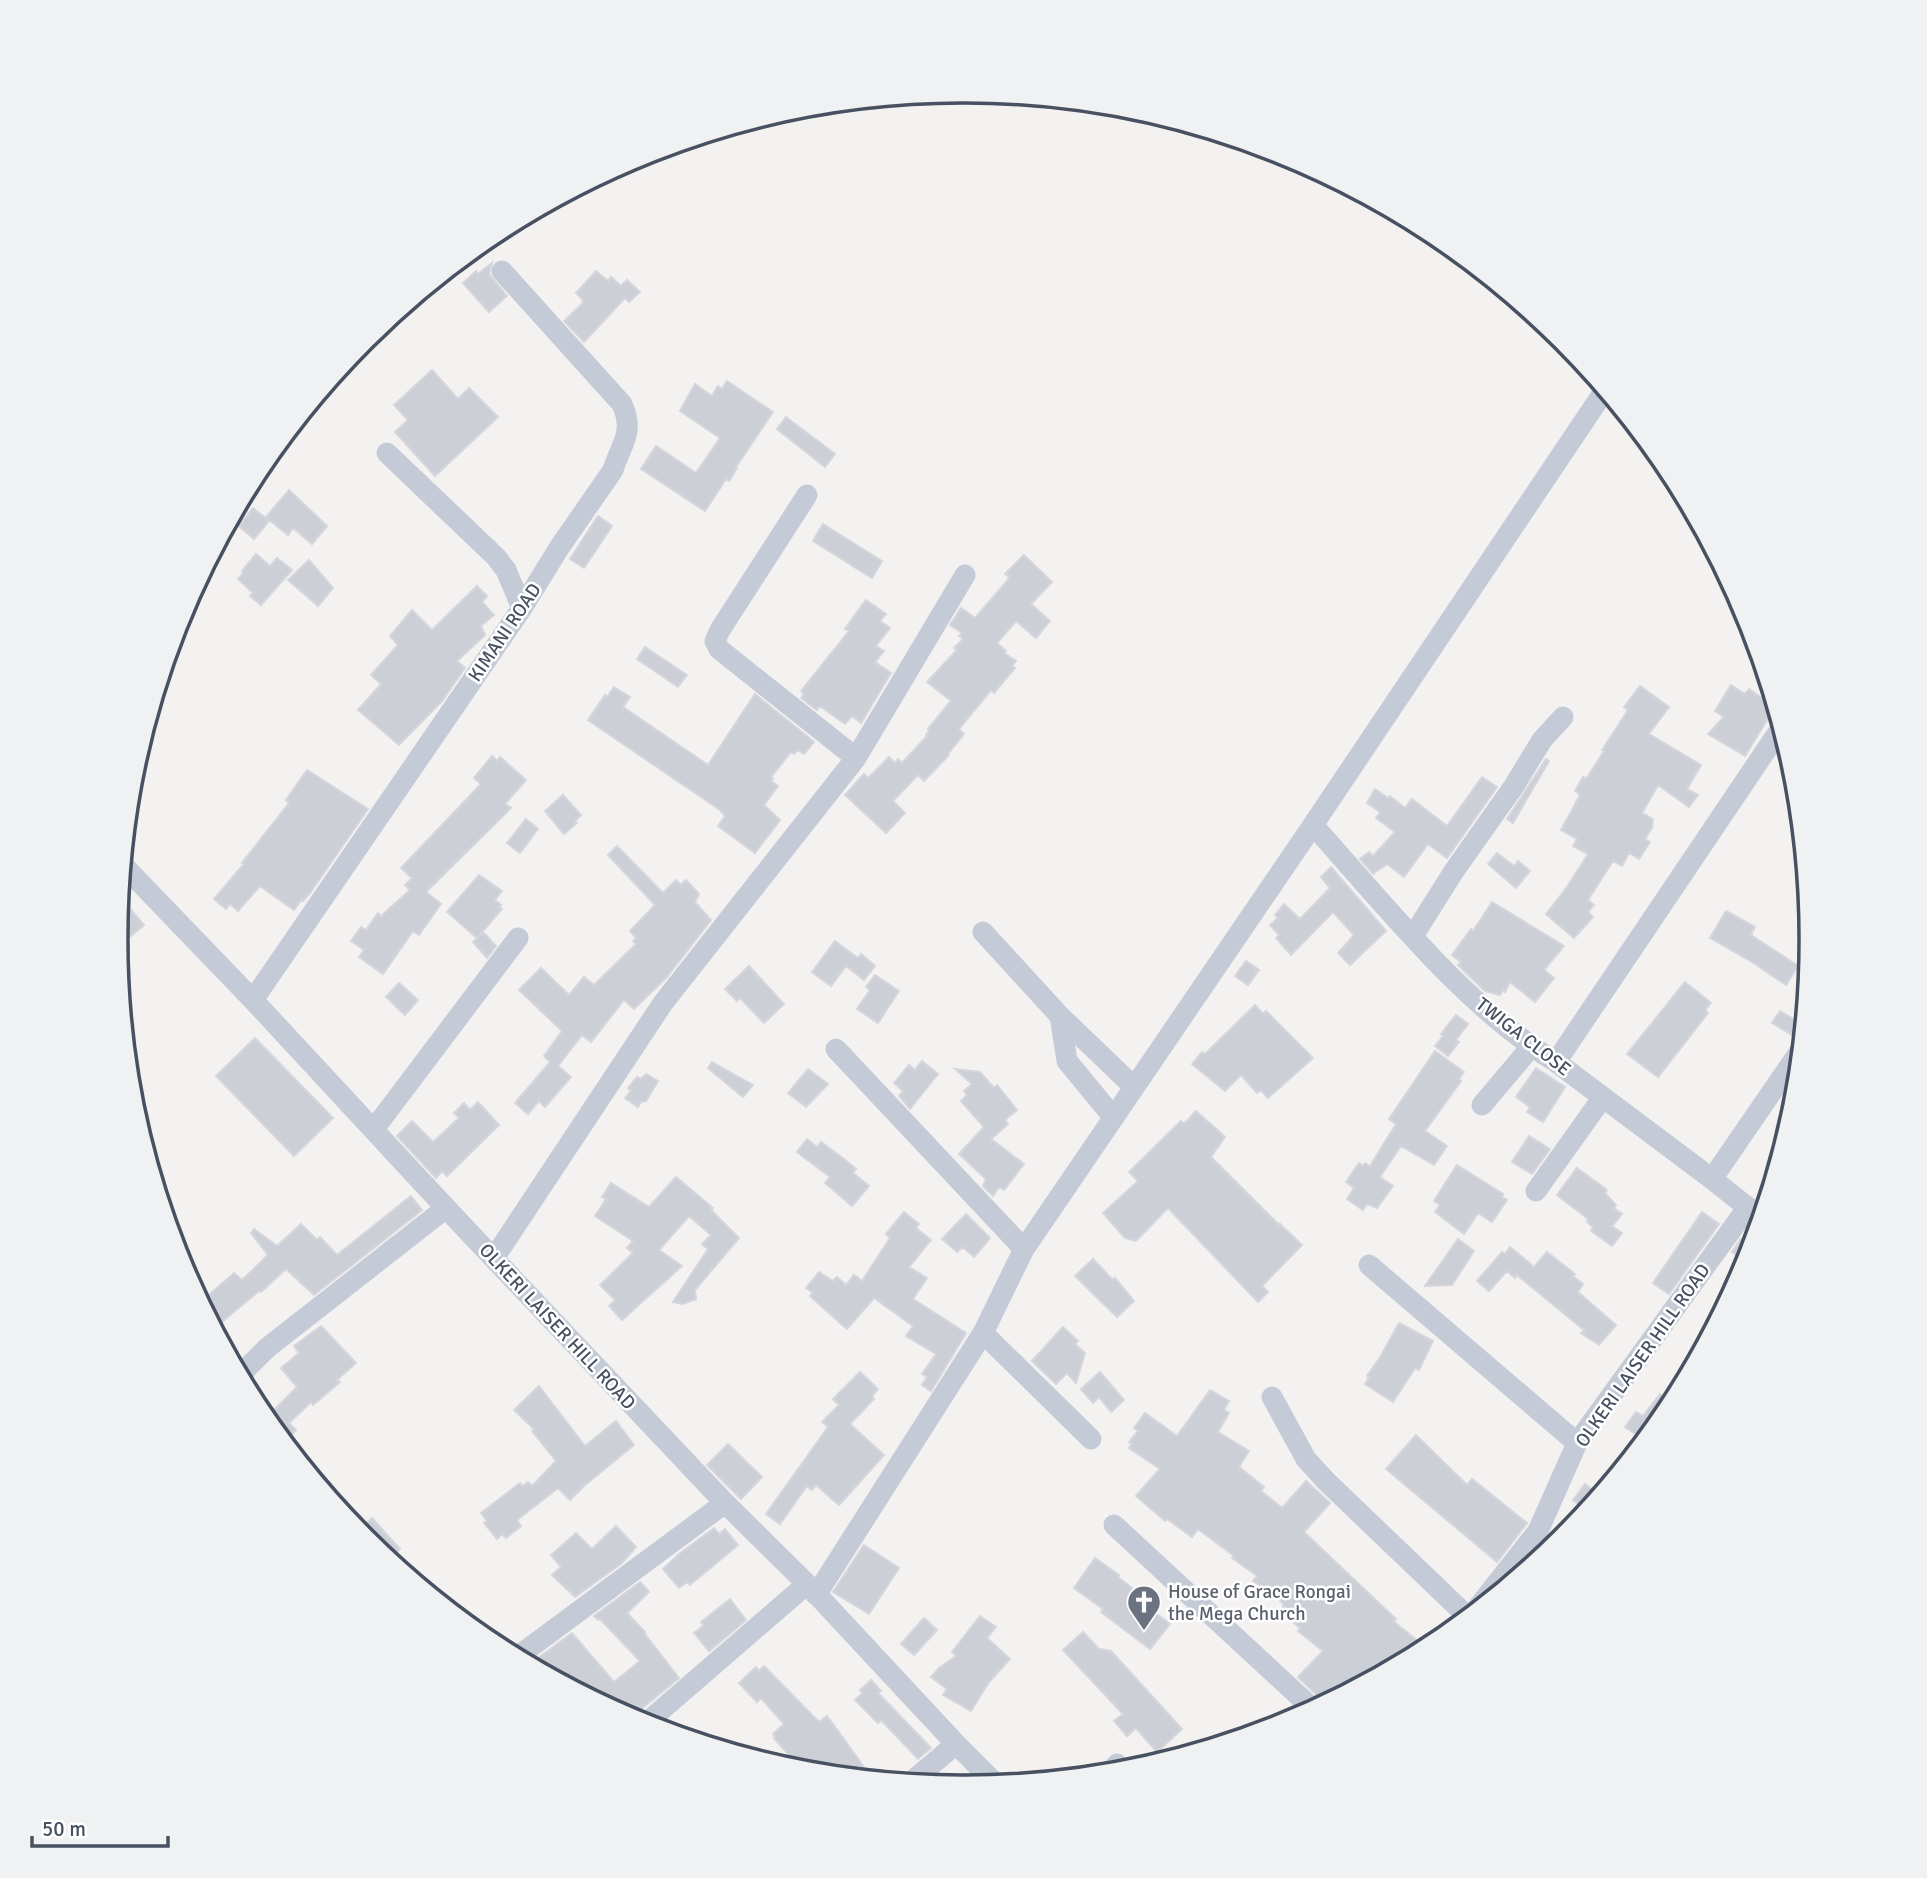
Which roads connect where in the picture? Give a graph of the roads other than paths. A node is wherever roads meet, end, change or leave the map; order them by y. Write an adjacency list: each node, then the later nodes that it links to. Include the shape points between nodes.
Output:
1 (502, 271): 6 (street, KIMANI ROAD, via 622,404 628,417 624,447 613,470)
2 (1600, 398): 10 (street)
3 (387, 453): 6 (street, via 496,557)
4 (807, 495): 9 (street, via 715,641 719,649)
5 (965, 575): 9 (street)
6 (522, 608): 15 (street, KIMANI ROAD)
7 (1563, 717): 13 (street, via 1542,740)
8 (1775, 740): 19 (street)
9 (856, 758): 32 (street, via 663,1003)
10 (1312, 825): 13 (street, TWIGA CLOSE); 21 (street)
11 (131, 873): 15 (street, OLKERI LAISER HILL ROAD)
12 (983, 932): 16 (street)
13 (1413, 936): 17 (street, TWIGA CLOSE, via 1469,993)
14 (518, 937): 25 (street)
15 (253, 1000): 25 (street, OLKERI LAISER HILL ROAD)
16 (1060, 1016): 21 (street); 24 (street, via 1068,1060)
17 (1531, 1046): 19 (street, TWIGA CLOSE); 23 (street)
18 (835, 1049): 31 (street)
19 (1556, 1062): 22 (street, TWIGA CLOSE)
20 (1789, 1067): 26 (street)
21 (1134, 1087): 24 (street)
22 (1603, 1097): 26 (street, TWIGA CLOSE); 27 (street)
23 (1482, 1105)
24 (1114, 1118): 31 (street)
25 (373, 1129): 28 (street, OLKERI LAISER HILL ROAD)
26 (1712, 1179): 29 (street, TWIGA CLOSE)
27 (1536, 1191)
28 (446, 1208): 32 (street, OLKERI LAISER HILL ROAD); 35 (street)
29 (1754, 1213)
30 (1752, 1215): 38 (street, OLKERI LAISER HILL ROAD)
31 (1024, 1249): 34 (street)
32 (494, 1258): 39 (street, OLKERI LAISER HILL ROAD)
33 (1369, 1265): 38 (street)
34 (983, 1333): 37 (street); 42 (street)
35 (247, 1368)
36 (1272, 1397): 43 (street, via 1306,1460)
37 (1091, 1439)
38 (1577, 1443): 41 (street, OLKERI LAISER HILL ROAD, via 1538,1531)
39 (725, 1503): 42 (street, OLKERI LAISER HILL ROAD); 44 (street)
40 (1114, 1525): 45 (street)
41 (1500, 1579)
42 (812, 1589): 46 (street); 47 (street, OLKERI LAISER HILL ROAD)
43 (1461, 1610)
44 (526, 1651)
45 (1305, 1701)
46 (656, 1715)
47 (956, 1744): 48 (street); 49 (street, OLKERI LAISER HILL ROAD)
48 (921, 1773)
49 (986, 1774)

